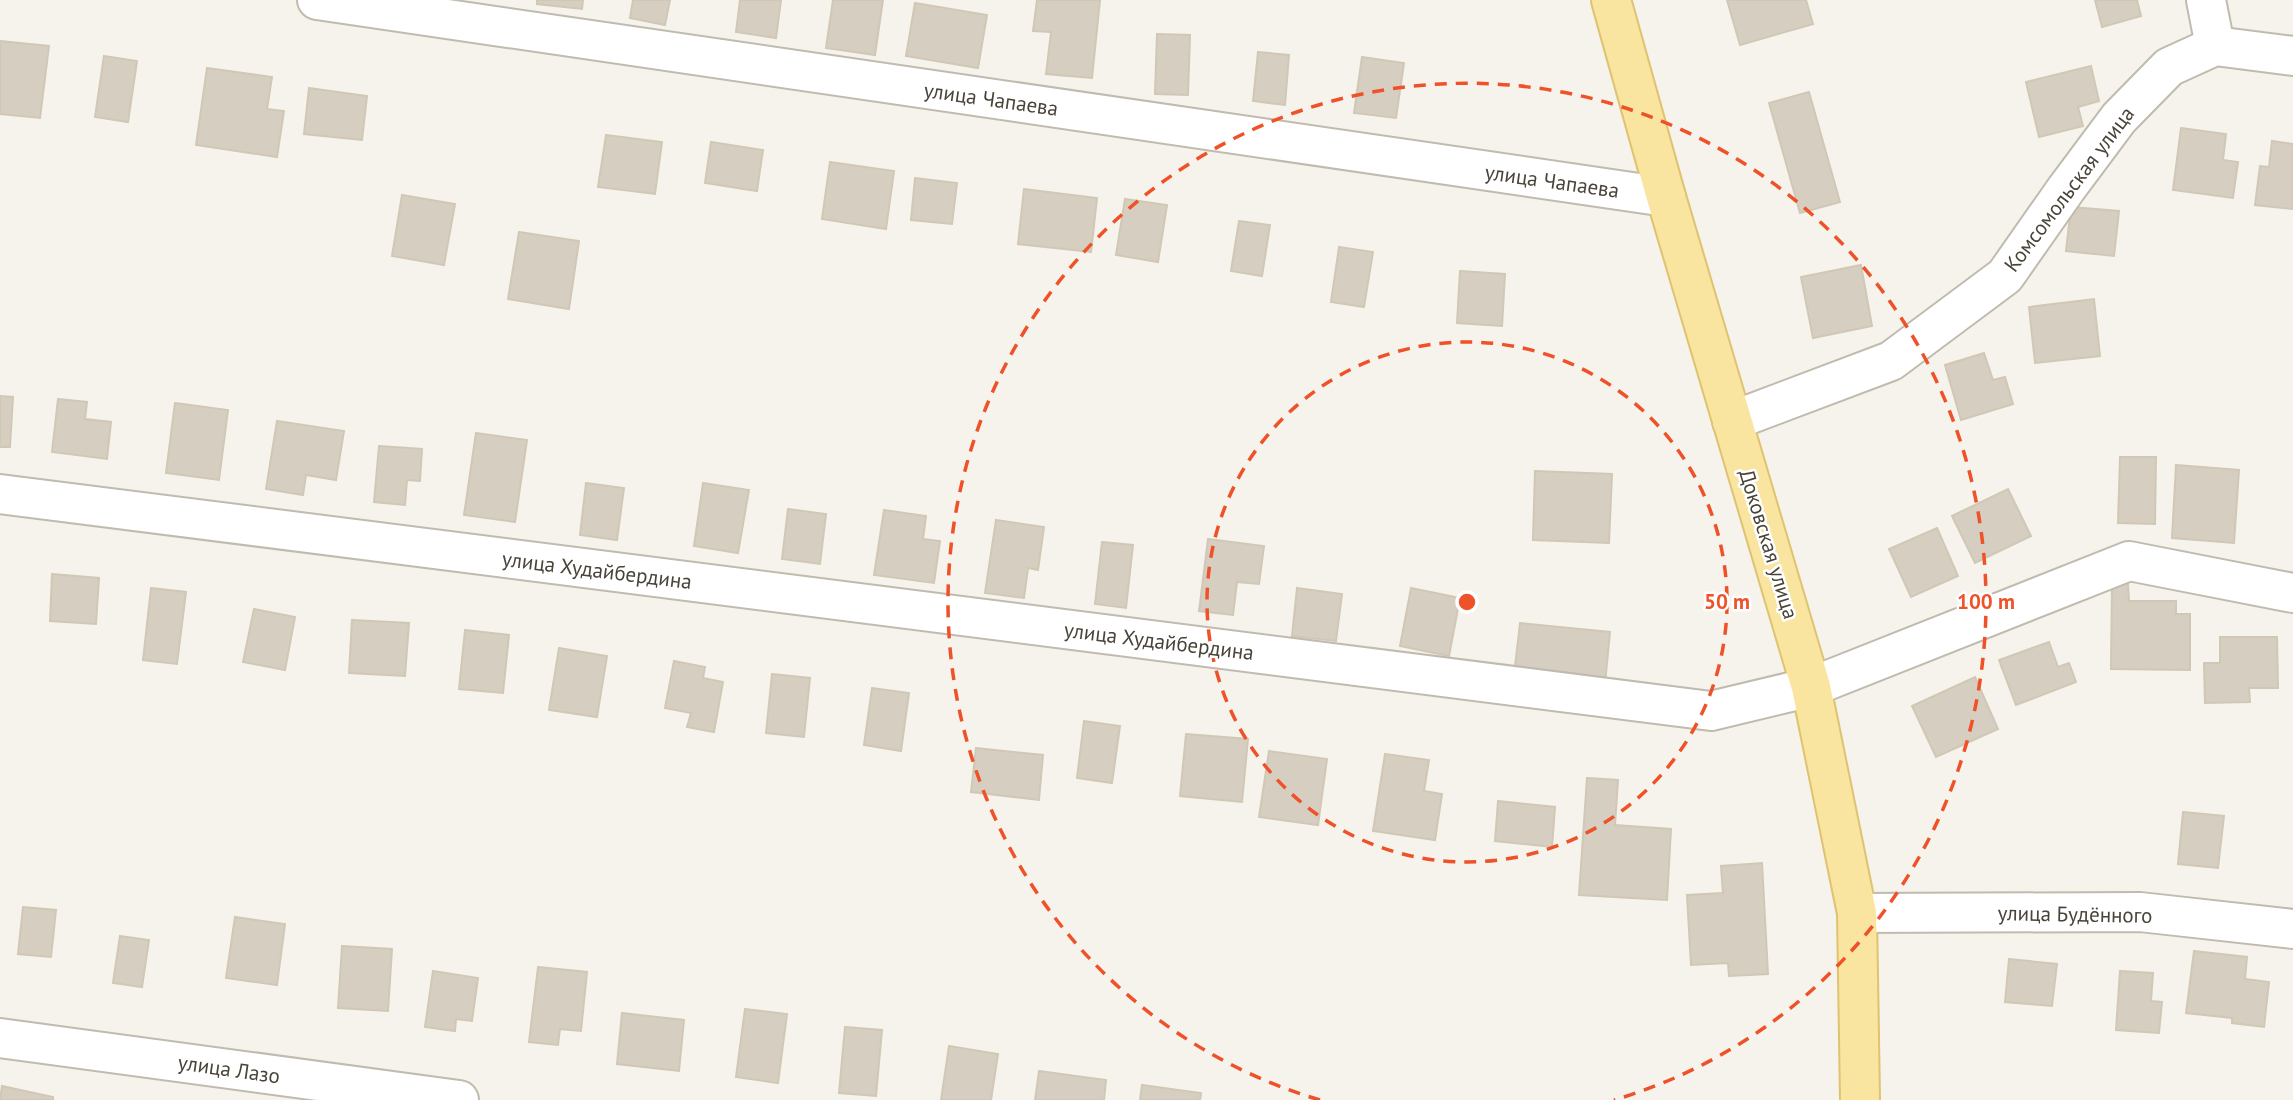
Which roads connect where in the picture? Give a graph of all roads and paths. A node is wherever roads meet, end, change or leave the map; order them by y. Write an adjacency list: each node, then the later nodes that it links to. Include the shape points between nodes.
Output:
1 (317, 0): 6 (street, улица Чапаева)
2 (1611, 0): 6 (main road, Доковская улица)
3 (2206, 0): 4 (street)
4 (2215, 46): 5 (street); 7 (street, Комсомольская улица, via 2169,67 2119,118 2005,276 1891,361)
5 (2293, 56)
6 (1666, 197): 7 (main road, Доковская улица)
7 (1732, 421): 10 (main road, Доковская улица)
8 (0, 494): 10 (street, улица Худайбердина, via 1711,711)
9 (2293, 593): 10 (street, улица Худайбердина, via 2129,561)
10 (1811, 687): 11 (main road, Доковская улица)
11 (1857, 913): 12 (street, улица Будённого, via 2140,912); 15 (main road, Доковская улица)
12 (2293, 929)
13 (0, 1038): 14 (street, улица Лазо)
14 (459, 1100)
15 (1860, 1100)

